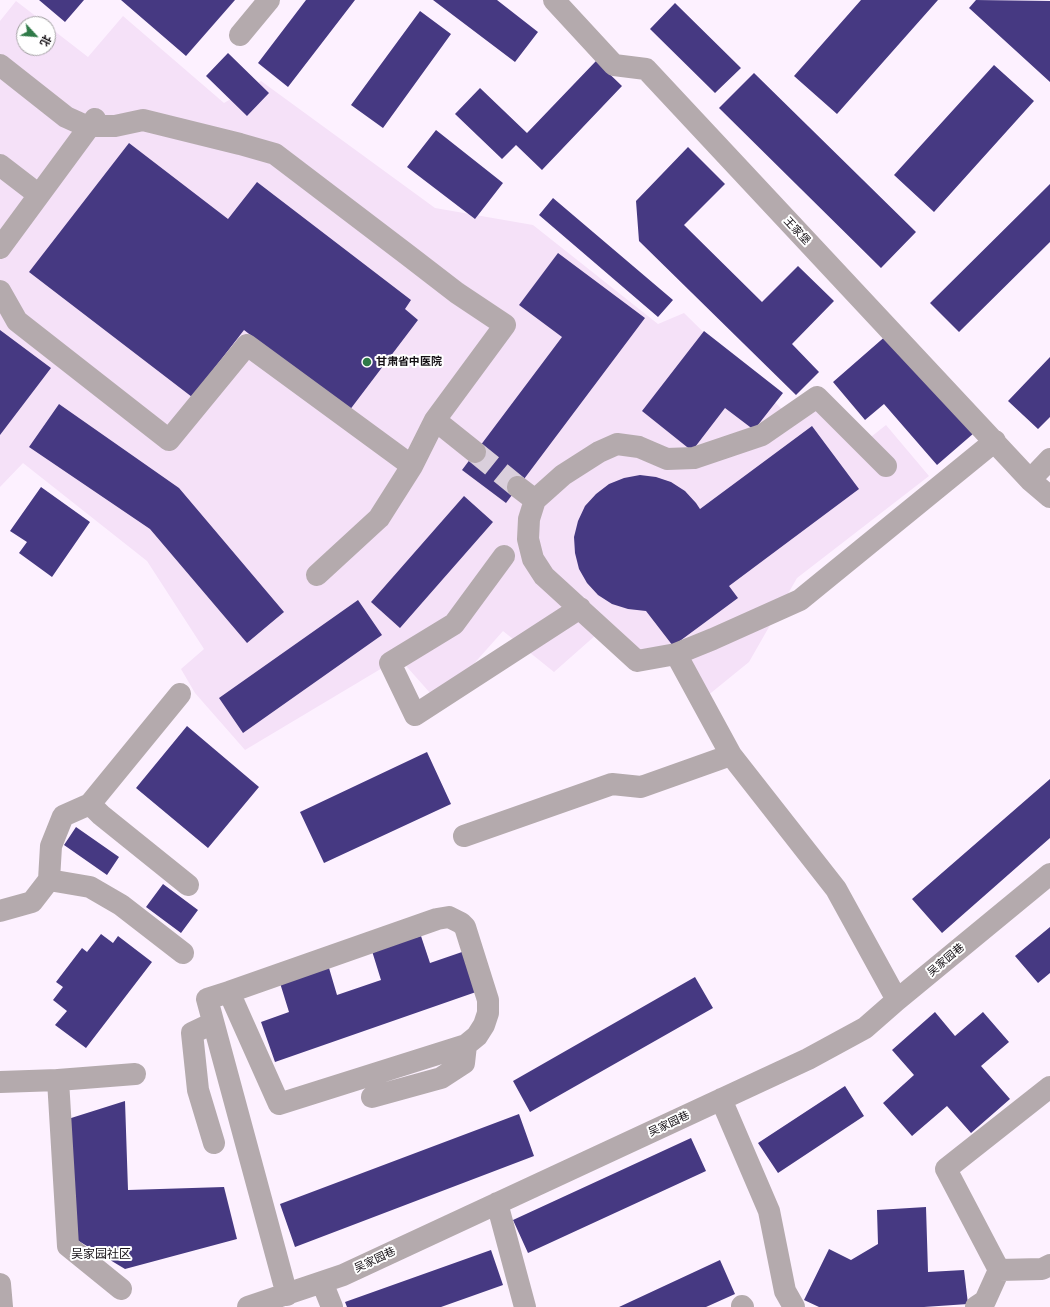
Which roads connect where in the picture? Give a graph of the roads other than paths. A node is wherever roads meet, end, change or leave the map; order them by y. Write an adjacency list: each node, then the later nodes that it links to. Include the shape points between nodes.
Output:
1 (269, 0): 3 (street)
2 (554, 0): 11 (street, 王家堡, via 614,65 646,69)
3 (240, 35)
4 (0, 65): 10 (street, via 66,117 86,126 115,126 143,120 275,154 457,293 505,325)
5 (95, 119): 7 (street)
6 (0, 165): 7 (street)
7 (39, 195): 8 (street)
8 (0, 248)
9 (0, 291): 14 (street, via 17,321 169,440 247,345)
10 (436, 420): 12 (street); 14 (street)
11 (995, 441): 16 (street, 王家堡); 23 (street, via 800,600)
12 (475, 452)
13 (1050, 459): 16 (street)
14 (412, 466): 21 (street, via 379,518)
15 (886, 466): 19 (street, via 817,397 762,435 694,458 667,459 639,447 617,444 599,452 563,475)
16 (1030, 480): 18 (street, 王家堡)
17 (518, 487): 19 (street)
18 (1050, 497)
19 (535, 500): 22 (street, via 529,519 528,540 533,559 544,576)
20 (504, 556): 22 (street, via 454,624 390,663 414,715)
21 (317, 575)
22 (580, 608): 23 (street, via 637,661)
23 (676, 654): 25 (street)
24 (180, 694): 26 (street)
25 (730, 755): 27 (street, via 641,787 612,784); 34 (street, via 836,889)
26 (90, 804): 29 (street, via 63,816 51,846); 30 (street)
27 (464, 836)
28 (1050, 874): 34 (street, 吴家园巷)
29 (48, 880): 31 (street, via 32,902); 32 (street, via 90,887 121,905)
30 (188, 885)
31 (0, 911)
32 (183, 953)
33 (229, 992): 35 (street, via 207,1000); 36 (street, via 279,1104); 36 (street, via 449,917 465,927 488,1000 488,1013 484,1025)
34 (897, 1000): 42 (street, 吴家园巷, via 865,1028 808,1059)
35 (213, 1023): 43 (street, via 192,1033 198,1090); 50 (street)
36 (466, 1044): 41 (street, via 464,1063 441,1078)
37 (135, 1074): 38 (street)
38 (58, 1080): 39 (street); 49 (street, via 68,1246)
39 (0, 1082)
40 (1050, 1088): 46 (street, via 946,1169)
41 (372, 1097)
42 (721, 1099): 44 (street, 吴家园巷); 55 (street, via 769,1211 784,1291)
43 (214, 1143)
44 (497, 1203): 47 (street, 吴家园巷, via 343,1275); 54 (street)
45 (1050, 1265): 46 (street, via 1042,1269)
46 (999, 1270): 56 (street, via 985,1301)
47 (322, 1282): 50 (street, 吴家园巷); 53 (street)
48 (0, 1284): 51 (street)
49 (121, 1289)
50 (287, 1295): 52 (street, 吴家园巷)
51 (2, 1307)
52 (248, 1307)
53 (332, 1307)
54 (525, 1307)
55 (794, 1307)
56 (976, 1307)

